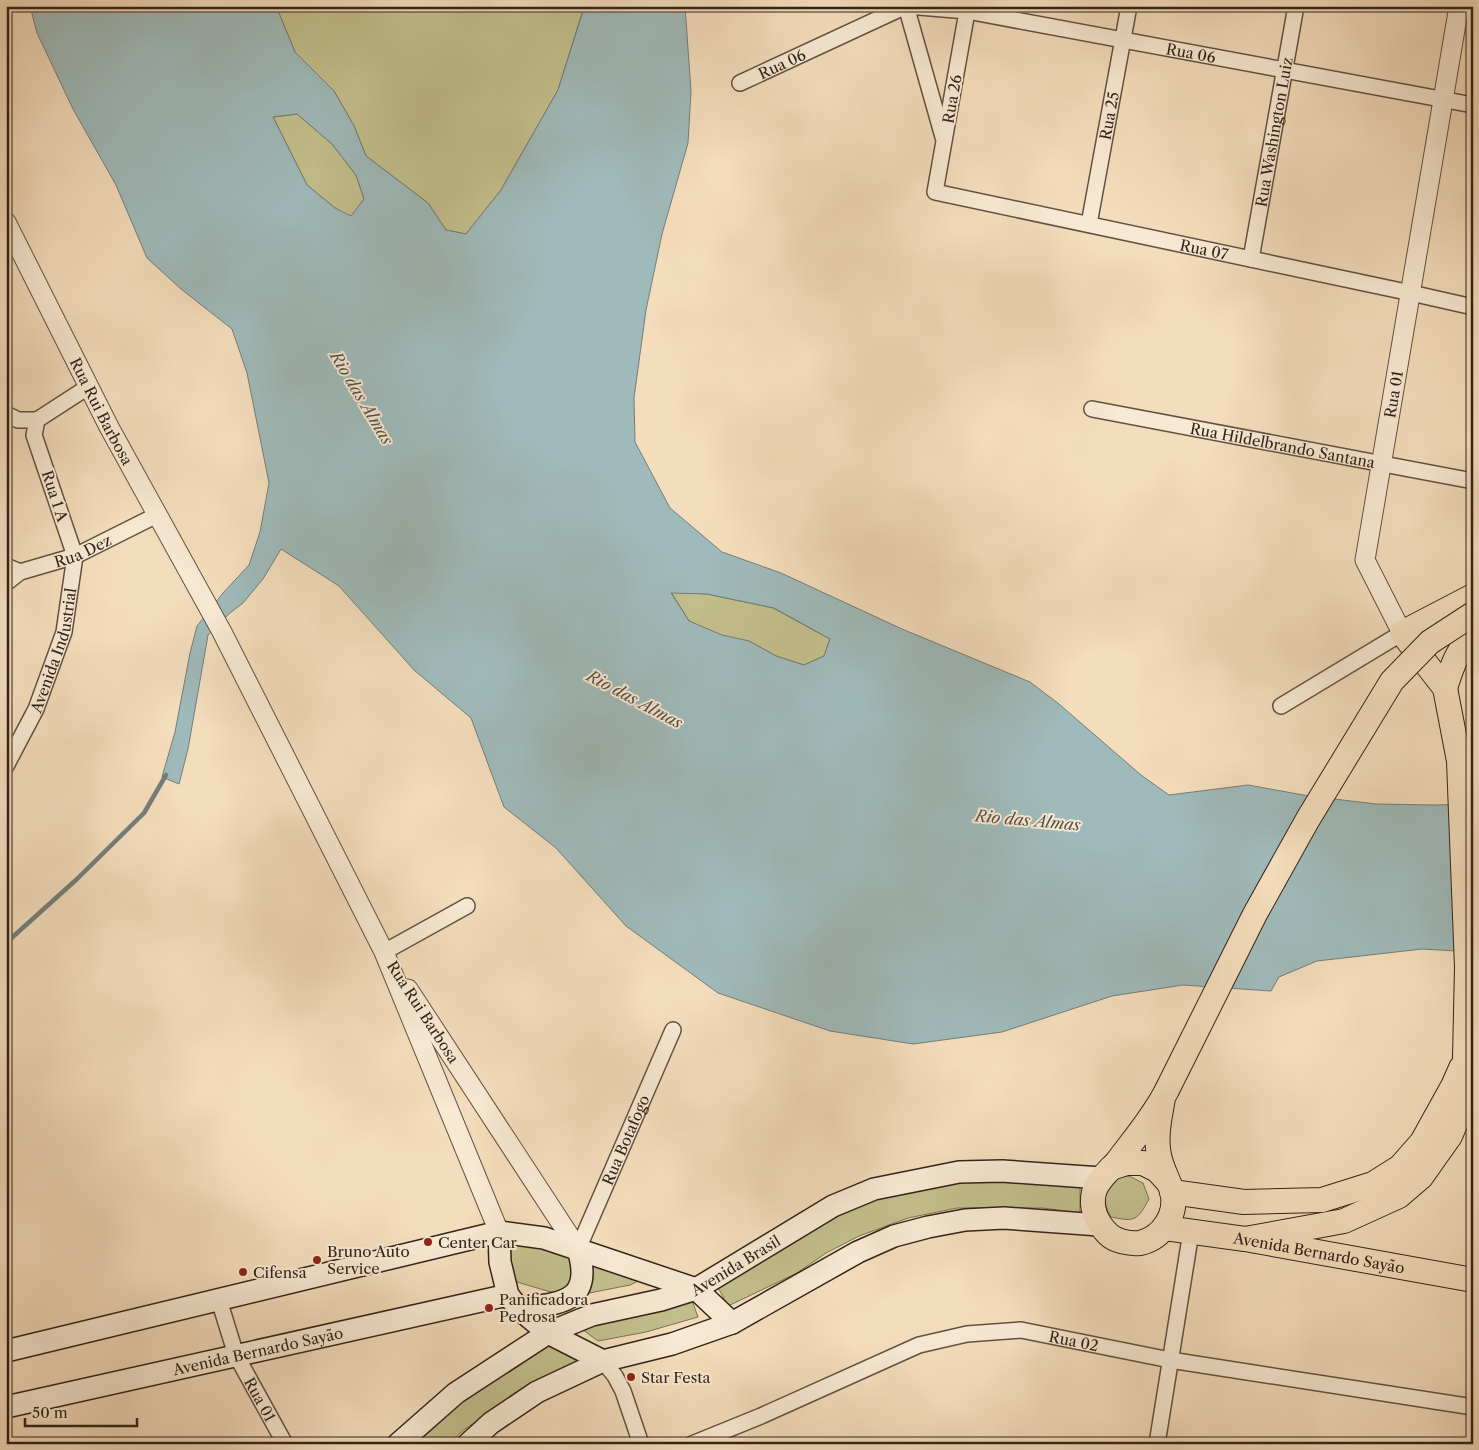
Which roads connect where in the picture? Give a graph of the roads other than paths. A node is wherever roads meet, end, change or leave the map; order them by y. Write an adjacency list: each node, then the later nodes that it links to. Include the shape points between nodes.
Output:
1 (906, 6): 5 (street, Rua 06); 8 (street, Rua 06); 11 (street)
2 (1129, 6): 6 (street, Rua 25)
3 (1296, 6): 7 (street, Rua Washington Luiz)
4 (1459, 6): 9 (street, Rua 01)
5 (967, 9): 6 (street, Rua 06); 11 (street, Rua 26)
6 (1122, 40): 7 (street, Rua 06); 14 (street, Rua 25)
7 (1283, 71): 9 (street, Rua 06); 15 (street, Rua Washington Luiz)
8 (740, 83)
9 (1443, 100): 10 (street, Rua 06); 16 (street, Rua 01)
10 (1473, 105)
11 (944, 140): 12 (street, Rua 26)
12 (935, 192): 14 (street, Rua 07)
13 (6, 222): 18 (street, Rua Rui Barbosa)
14 (1089, 224): 15 (street, Rua 07)
15 (1251, 259): 16 (street, Rua 07)
16 (1410, 293): 17 (street, Rua 07); 22 (street, Rua 01)
17 (1473, 307)
18 (88, 386): 21 (street); 24 (street, Rua Rui Barbosa)
19 (1092, 409): 22 (street, Rua Hildelbrando Santana)
20 (6, 414): 21 (street)
21 (36, 428): 25 (street, Rua 1 A)
22 (1382, 463): 23 (street, Rua Hildelbrando Santana); 30 (street, Rua 01, via 1365,560)
23 (1473, 481)
24 (157, 515): 25 (street, Rua Dez); 36 (street, Rua Rui Barbosa, via 222,632)
25 (75, 556): 26 (street, Rua Dez); 34 (street, Avenida Industrial, via 64,632 36,710)
26 (13, 569): 27 (street, Rua Dez)
27 (6, 584)
28 (1473, 596): 30 (main road)
29 (1473, 614): 40 (main road, bridge, via 1430,642 1392,681 1308,818)
30 (1402, 633): 32 (main road, Rua 01); 33 (street)
31 (1473, 637): 32 (main road, via 1455,660)
32 (1445, 688): 38 (main road, Rua 01, via 1459,762 1467,967)
33 (1281, 706)
34 (6, 766)
35 (467, 906): 36 (street)
36 (384, 952): 45 (street, Rua Rui Barbosa); 48 (street, Rua Rui Barbosa)
37 (673, 1030): 48 (street, Rua Botafogo)
38 (1465, 1057): 39 (main road); 42 (main road, via 1422,1142 1400,1167 1373,1184 1322,1200 1244,1202); 47 (main road, Rua 01, via 1464,1103 1450,1136 1421,1177 1399,1196 1344,1221)
39 (1473, 1079)
40 (1165, 1094): 41 (main road, via 1138,1135); 42 (main road, via 1158,1126 1159,1154)
41 (1106, 1173): 42 (main road, via 1126,1162 1143,1163 1158,1170); 43 (main road, via 1094,1193 1094,1210); 50 (main road, Avenida Brasil, via 959,1172 874,1189 833,1206)
42 (1170, 1187): 44 (main road, via 1173,1211)
43 (1099, 1225): 44 (main road, via 1110,1236 1124,1242 1139,1243 1154,1238); 53 (main road, via 1004,1218 965,1220 894,1236 858,1252)
44 (1165, 1228): 46 (main road, Avenida Bernardo Sayão)
45 (499, 1232): 48 (main road, via 544,1238); 51 (main road); 52 (main road, via 500,1262)
46 (1191, 1232): 47 (main road, Avenida Bernardo Sayão); 57 (street)
47 (1245, 1239): 49 (main road, Avenida Bernardo Sayão)
48 (578, 1249): 50 (main road); 52 (main road, Avenida Bernardo Sayão, via 583,1270 580,1288 574,1296 558,1302)
49 (1473, 1280)
50 (696, 1289): 53 (main road); 54 (main road, Avenida Brasil, via 592,1315)
51 (220, 1300): 55 (main road); 56 (street, Rua 01)
52 (514, 1302): 54 (main road); 56 (main road, Avenida Bernardo Sayão)
53 (732, 1323): 58 (main road, via 672,1344)
54 (548, 1333): 58 (main road); 62 (main road, Avenida Brasil, via 456,1393)
55 (6, 1351)
56 (236, 1355): 59 (main road, Avenida Bernardo Sayão); 61 (street, Rua 01)
57 (1170, 1360): 60 (street, Rua 02); 65 (street, Rua 02, via 1021,1330 967,1334 919,1345); 66 (street)
58 (603, 1361): 63 (main road, via 537,1392 491,1423); 64 (street, via 623,1391)
59 (6, 1407)
60 (1473, 1407)
61 (284, 1444)
62 (398, 1444)
63 (468, 1444)
64 (641, 1444)
65 (692, 1444)
66 (1157, 1444)

